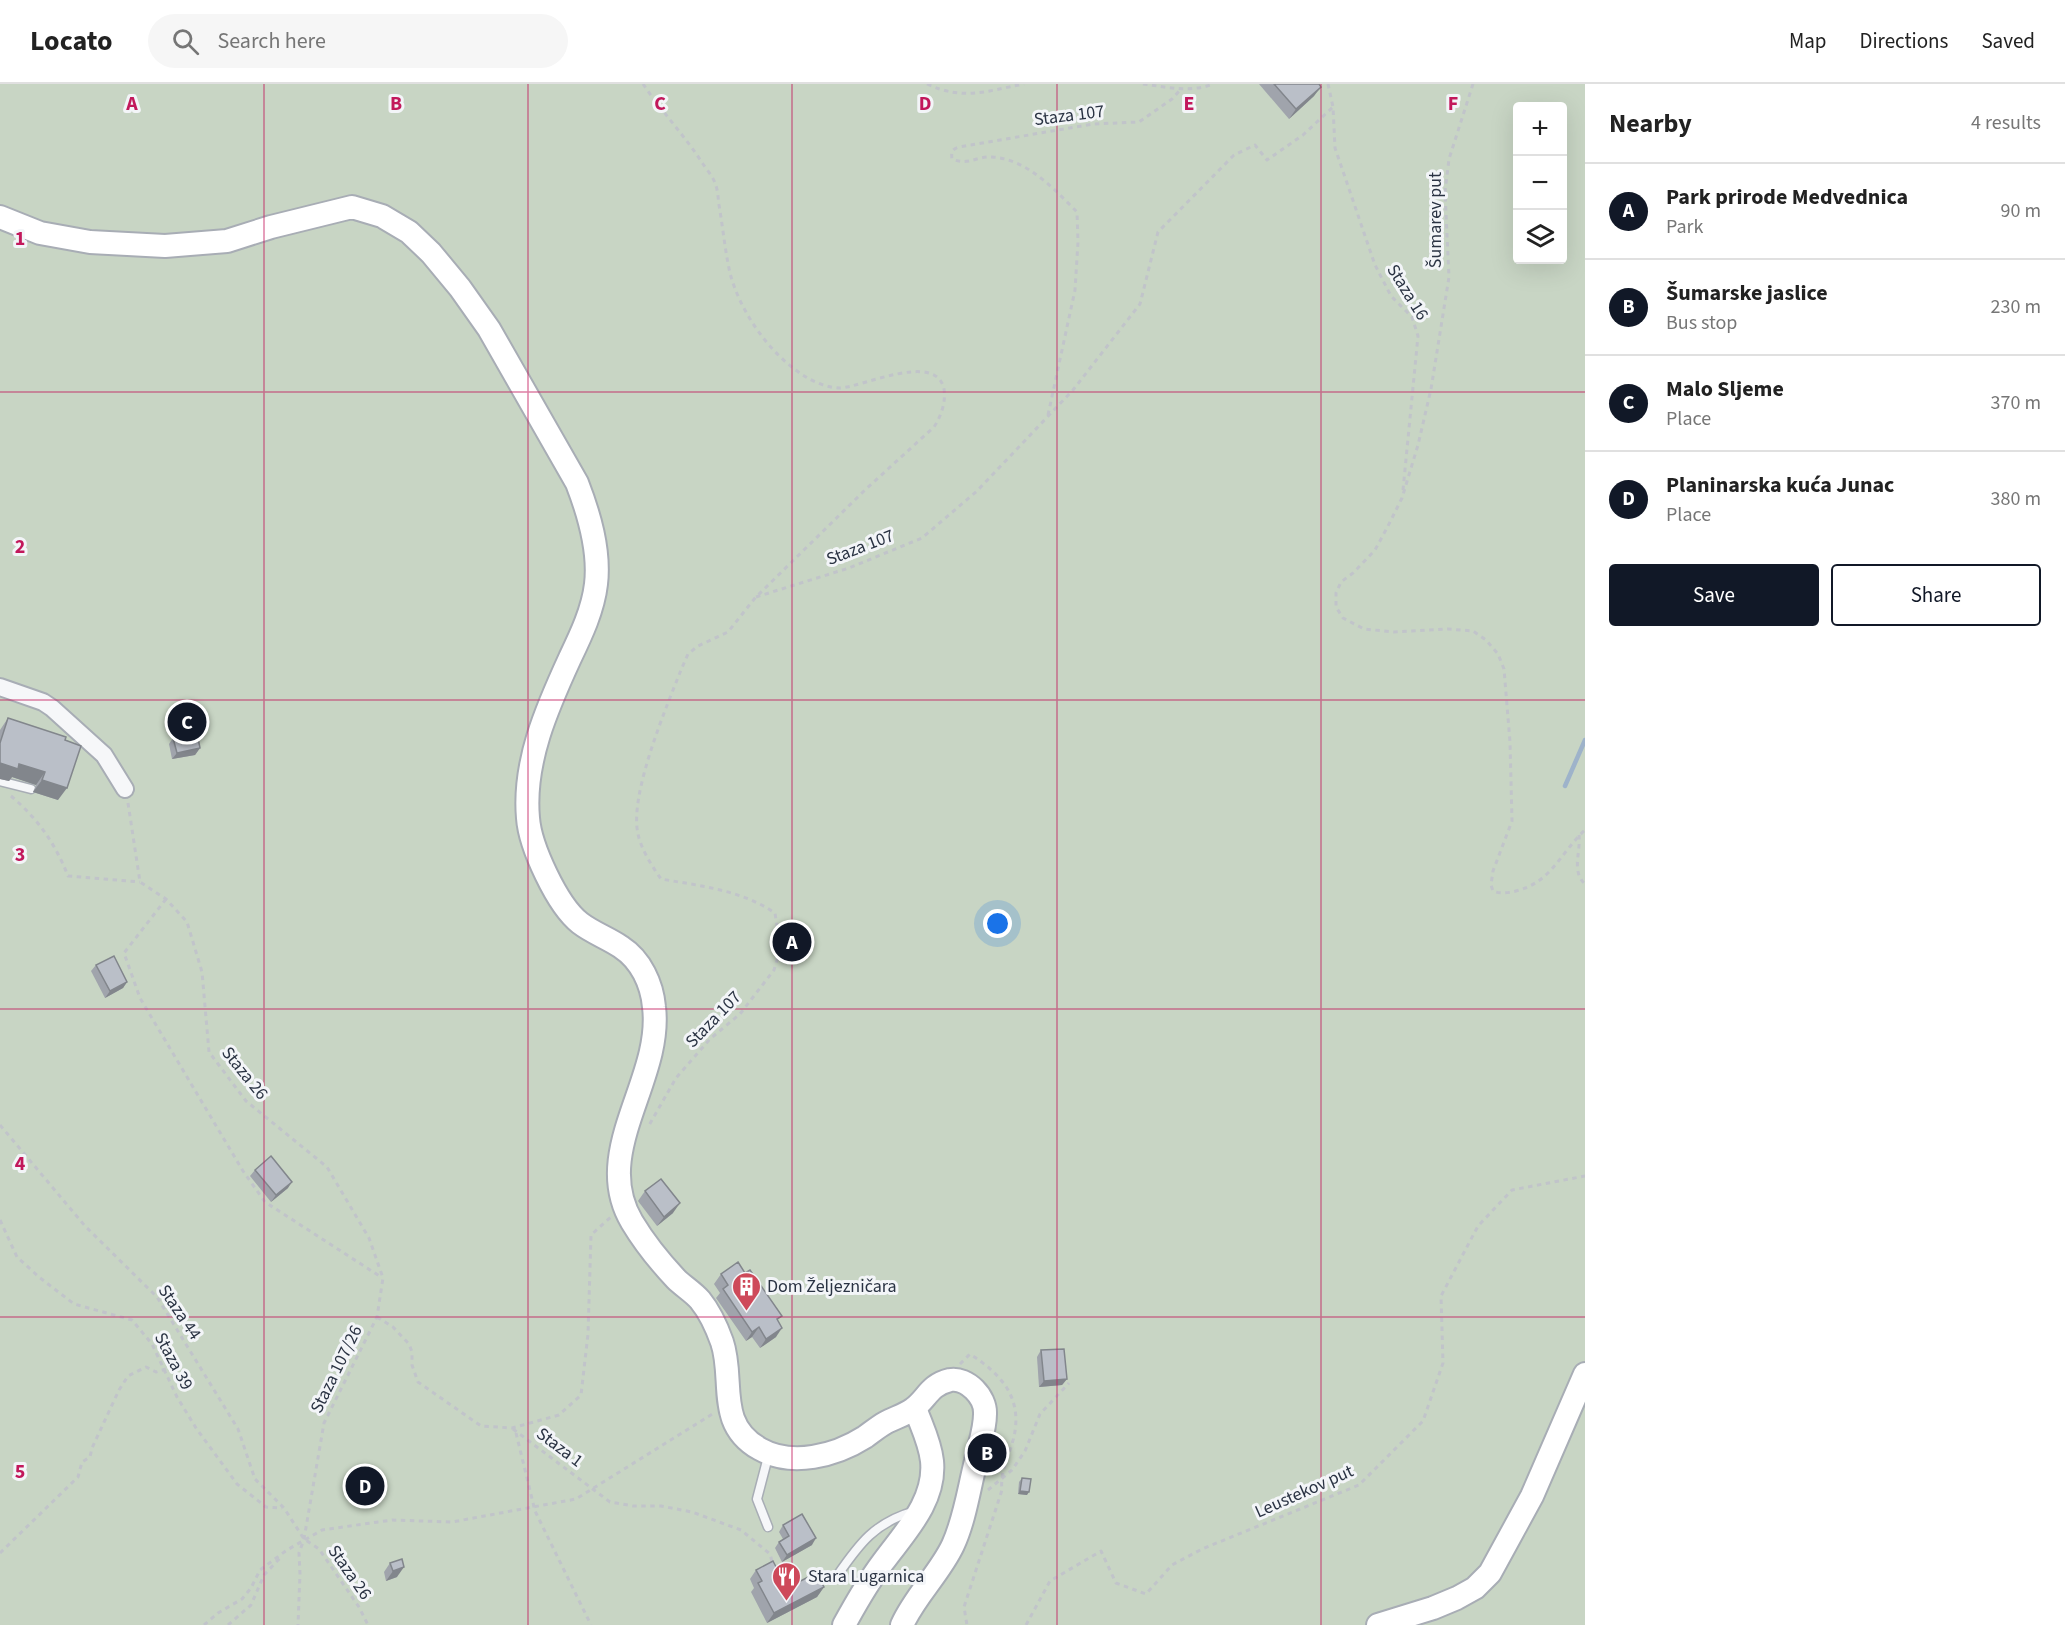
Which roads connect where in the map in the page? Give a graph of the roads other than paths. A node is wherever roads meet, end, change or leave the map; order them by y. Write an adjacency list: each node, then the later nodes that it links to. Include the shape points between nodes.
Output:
1 (0, 217): 8 (main road, via 40,233 165,246 228,241 352,207 382,216 408,232 431,253 489,329 577,483 588,510 595,550 596,583 586,624 535,744 528,782 528,821 541,864 577,921 632,955 648,978 654,1034 621,1150 622,1196 631,1221 656,1257 699,1299 712,1320 728,1365 728,1405 735,1423 744,1437)
2 (0, 687): 5 (street, via 52,708 104,755)
3 (1, 781): 4 (lane)
4 (31, 789)
5 (125, 789)
6 (1585, 1374): 14 (main road, via 1532,1497 1490,1573 1457,1598)
7 (915, 1408): 8 (main road, via 850,1445 823,1455 802,1458); 9 (main road, via 932,1461); 13 (main road, via 934,1387 954,1379 967,1384 982,1399 986,1414 958,1534)
8 (769, 1453): 10 (lane, via 757,1499)
9 (921, 1509): 11 (lane, via 895,1516 859,1544); 12 (main road)
10 (768, 1527)
11 (837, 1576)
12 (844, 1625)
13 (902, 1625)
14 (1378, 1625)

